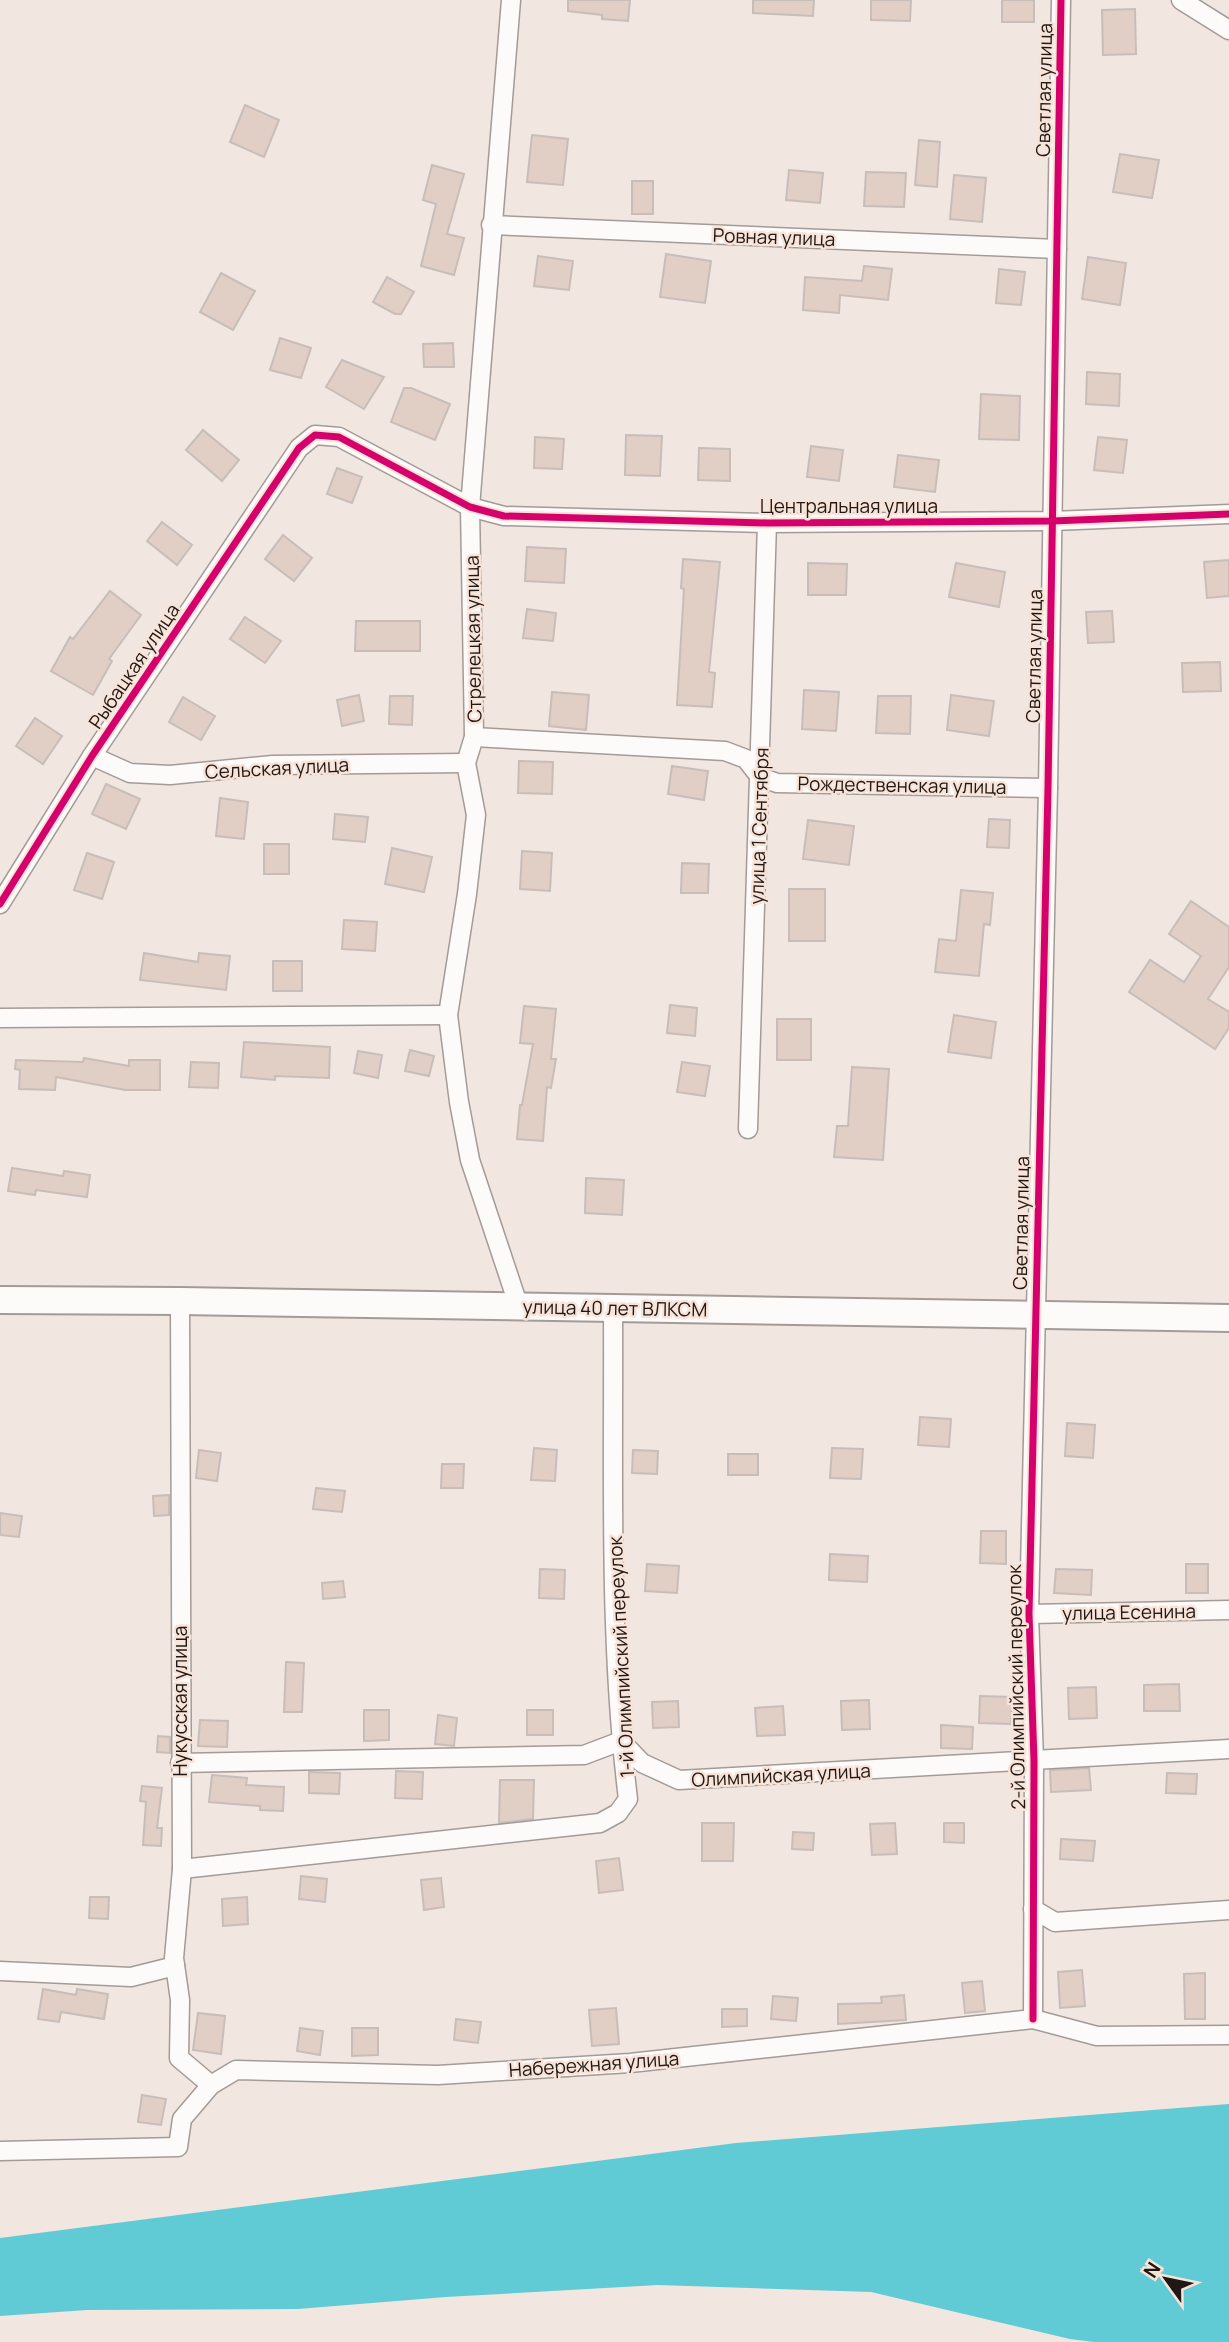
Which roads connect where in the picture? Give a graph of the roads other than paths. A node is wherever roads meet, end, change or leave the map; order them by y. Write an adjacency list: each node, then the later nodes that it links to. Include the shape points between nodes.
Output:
1 (511, 0): 5 (street, Стрелецкая улица)
2 (1061, 0): 6 (street, Светлая улица)
3 (1181, 0): 4 (street)
4 (1229, 30)
5 (492, 225): 6 (street, Ровная улица); 8 (street, Стрелецкая улица)
6 (1056, 249): 10 (street, Светлая улица)
7 (299, 449): 8 (street, Центральная улица, via 315,435 339,437); 13 (street, Рыбацкая улица)
8 (470, 507): 11 (street, Центральная улица, via 504,516); 12 (street, Стрелецкая улица)
9 (1229, 514): 10 (street, Центральная улица)
10 (1052, 521): 11 (street, Центральная улица); 16 (street, Светлая улица)
11 (767, 523): 15 (street, улица 1 Сентября)
12 (474, 737): 14 (street, Стрелецкая улица); 15 (street, via 725,751 746,759)
13 (92, 755): 14 (street, Сельская улица, via 130,773 170,775 273,765); 17 (street, Рыбацкая улица)
14 (466, 763): 18 (street, Стрелецкая улица, via 476,815)
15 (760, 777): 16 (street, Рождественская улица, via 777,783); 20 (street, улица 1 Сентября)
16 (1048, 788): 25 (street, Светлая улица)
17 (0, 904)
18 (448, 1015): 19 (street); 23 (street, Стрелецкая улица, via 470,1160)
19 (0, 1018)
20 (748, 1129)
21 (0, 1300): 22 (street, улица 40 лет ВЛКСМ)
22 (180, 1301): 23 (street, улица 40 лет ВЛКСМ); 32 (street, Нукусская улица)
23 (519, 1307): 24 (street, улица 40 лет ВЛКСМ)
24 (613, 1309): 25 (street, улица 40 лет ВЛКСМ); 29 (street, 1-й Олимпийский переулок)
25 (1035, 1313): 26 (street, улица 40 лет ВЛКСМ); 28 (street, 2-й Олимпийский переулок)
26 (1229, 1318)
27 (1229, 1610): 28 (street, улица Есенина)
28 (1029, 1615): 31 (street, 2-й Олимпийский переулок)
29 (621, 1741): 31 (street, Олимпийская улица, via 642,1763 679,1780); 32 (street, via 584,1755); 33 (street, 1-й Олимпийский переулок, via 628,1799 618,1813 600,1823)
30 (1229, 1749): 31 (street, Олимпийская улица)
31 (1034, 1761): 34 (street, 2-й Олимпийский переулок)
32 (180, 1763): 33 (street, Нукусская улица)
33 (182, 1870): 36 (street, Нукусская улица)
34 (1033, 1909): 35 (street, via 1055,1922); 38 (street, 2-й Олимпийский переулок)
35 (1229, 1910)
36 (175, 1966): 37 (street, via 131,1977); 40 (street, Нукусская улица, via 180,2000 179,2058)
37 (0, 1971)
38 (1033, 2019): 39 (street, Набережная улица, via 1097,2036); 40 (street, Набережная улица, via 630,2063 438,2075 236,2070)
39 (1229, 2035)
40 (211, 2085): 41 (street, Набережная улица, via 182,2119 178,2147)
41 (0, 2151)

